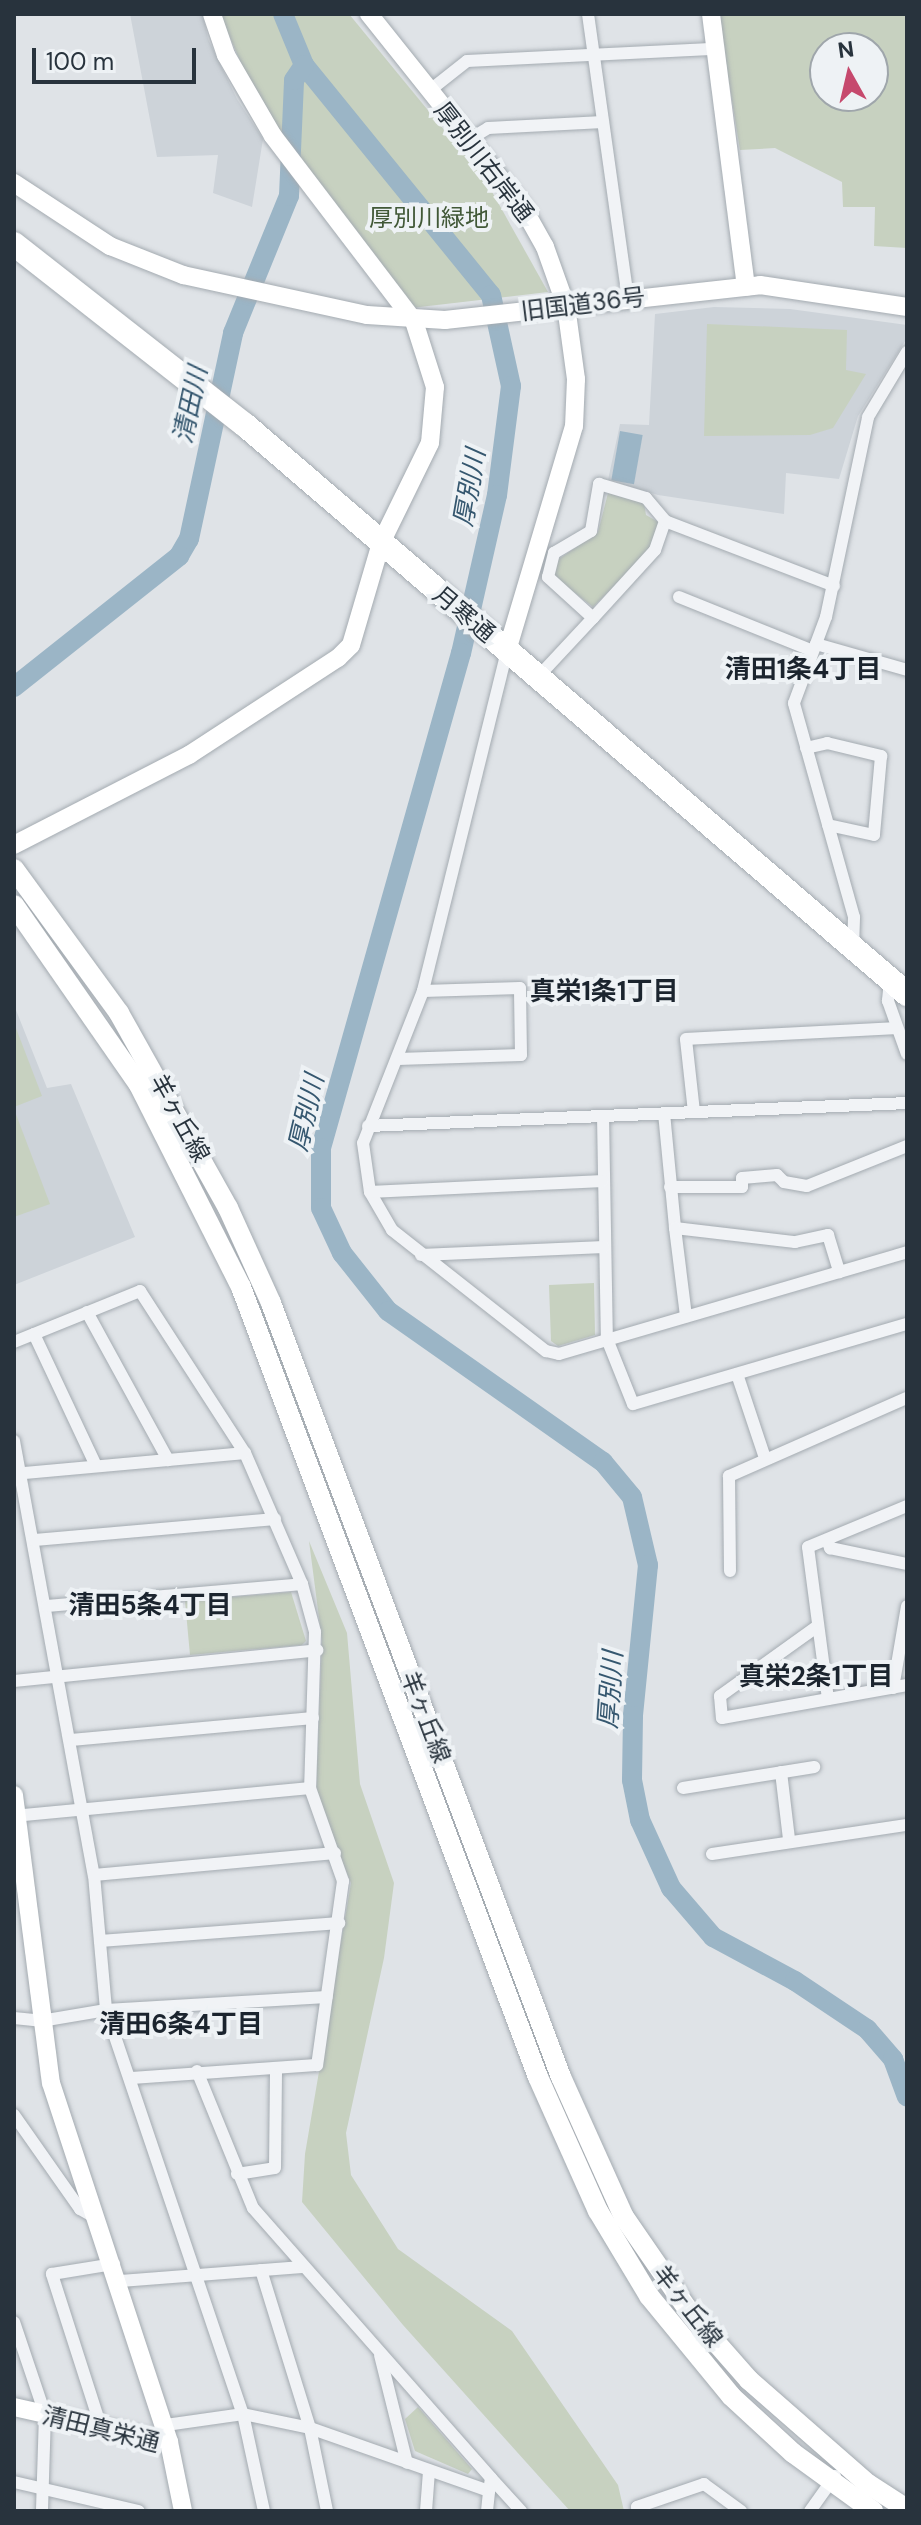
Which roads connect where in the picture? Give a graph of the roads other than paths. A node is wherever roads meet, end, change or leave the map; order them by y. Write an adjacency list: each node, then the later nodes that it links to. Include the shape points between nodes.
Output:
1 (212, 14): 16 (street, via 226,55 273,136)
2 (369, 14): 7 (street, 厚別川右岸通)
3 (588, 14): 6 (street)
4 (711, 14): 5 (street)
5 (716, 49): 6 (street); 12 (street)
6 (594, 55): 7 (street, via 467,61); 8 (street)
7 (429, 91): 9 (street, 厚別川右岸通)
8 (603, 122): 9 (street, via 488,128); 13 (street)
9 (470, 139): 15 (street, 厚別川右岸通, via 534,226)
10 (14, 183): 16 (street, 旧国道36号, via 110,246 183,275)
11 (14, 244): 19 (highway, 月寒通, via 207,394)
12 (746, 287): 13 (street, 旧国道36号); 14 (street, 旧国道36号, via 824,291)
13 (628, 300): 15 (street, 旧国道36号)
14 (907, 307)
15 (557, 308): 16 (street, 旧国道36号); 23 (street, 厚別川右岸通, via 576,379 574,426)
16 (414, 321): 19 (street, via 431,362 435,415 420,469)
17 (907, 352): 20 (street, via 868,417)
18 (665, 521): 20 (street); 22 (street, via 655,550); 22 (street, via 646,498 599,484 591,531 554,553 548,577)
19 (381, 543): 23 (highway, 月寒通); 29 (street, via 351,645 338,658 189,755)
20 (834, 586): 24 (street)
21 (679, 597): 24 (street)
22 (593, 618): 26 (street)
23 (501, 645): 26 (highway, 月寒通); 34 (street)
24 (814, 647): 25 (street); 27 (street, via 794,703)
25 (907, 670)
26 (537, 678): 32 (highway, 月寒通)
27 (806, 748): 28 (street); 28 (street, via 827,743 881,756 874,835)
28 (828, 825): 32 (street, via 857,928)
29 (14, 845)
30 (14, 869): 123 (main road, 羊ヶ丘線, via 119,1013 188,1128 241,1235 561,2077 610,2190 691,2314 779,2410)
31 (14, 905): 127 (main road, 羊ヶ丘線, via 139,1085 241,1287 538,2077 598,2211 626,2262 700,2361 731,2396)
32 (853, 949): 33 (highway, 月寒通)
33 (899, 987): 35 (street, via 888,1001)
34 (423, 991): 37 (street); 37 (street, via 520,988 521,1055)
35 (897, 1028): 36 (street); 39 (street, via 686,1039)
36 (907, 1054)
37 (398, 1059): 42 (street)
38 (907, 1103): 39 (street)
39 (694, 1112): 40 (street)
40 (664, 1113): 41 (street); 45 (street)
41 (603, 1116): 42 (street); 44 (street)
42 (368, 1126): 46 (street, via 361,1155)
43 (907, 1146): 45 (street, via 807,1186 784,1182 777,1175 742,1178 742,1187)
44 (603, 1181): 46 (street); 48 (street)
45 (670, 1187): 47 (street)
46 (370, 1192): 50 (street, via 392,1230)
47 (675, 1228): 51 (street, via 795,1242 828,1235); 53 (street)
48 (604, 1247): 50 (street); 56 (street)
49 (907, 1252): 51 (street)
50 (421, 1255): 56 (street, via 546,1351 559,1354)
51 (839, 1272): 53 (street)
52 (87, 1312): 55 (street); 61 (street, via 140,1291); 63 (street)
53 (686, 1316): 56 (street)
54 (907, 1324): 58 (street)
55 (34, 1334): 57 (street); 64 (street)
56 (607, 1339): 58 (street, via 633,1404)
57 (14, 1342)
58 (737, 1374): 62 (street)
59 (907, 1398): 62 (street)
60 (14, 1441): 65 (street)
61 (245, 1453): 63 (street); 67 (street)
62 (765, 1458): 71 (street, via 729,1476)
63 (168, 1460): 64 (street)
64 (96, 1466): 65 (street)
65 (19, 1473): 68 (street)
66 (907, 1506): 69 (street)
67 (275, 1519): 68 (street); 72 (street)
68 (35, 1540): 73 (street)
69 (827, 1540): 70 (street, via 830,1548); 75 (street, via 808,1547)
70 (907, 1564)
71 (730, 1571)
72 (302, 1584): 73 (street); 76 (street)
73 (47, 1606): 77 (street)
74 (907, 1606): 80 (street)
75 (815, 1628): 81 (street); 81 (street, via 720,1696 722,1718)
76 (317, 1650): 77 (street); 82 (street)
77 (58, 1672): 78 (street); 83 (street)
78 (14, 1681)
79 (907, 1685): 80 (street)
80 (893, 1688): 81 (street)
81 (828, 1699)
82 (313, 1718): 83 (street); 86 (street)
83 (71, 1740): 89 (street)
84 (814, 1767): 85 (street)
85 (781, 1772): 87 (street); 92 (street)
86 (310, 1788): 89 (street); 93 (street)
87 (683, 1788)
88 (14, 1795): 90 (street)
89 (83, 1807): 90 (street); 95 (street)
90 (16, 1816): 101 (street)
91 (907, 1825): 92 (street)
92 (789, 1839): 94 (street)
93 (335, 1853): 95 (street); 96 (street, via 343,1881)
94 (712, 1854)
95 (94, 1875): 97 (street)
96 (339, 1923): 97 (street); 98 (street)
97 (100, 1941): 99 (street)
98 (327, 1997): 99 (street); 102 (street, via 317,2065)
99 (106, 2010): 101 (street); 104 (street)
100 (14, 2018): 101 (street)
101 (41, 2021): 107 (street, via 51,2083)
102 (276, 2069): 103 (street); 106 (street, via 275,2168)
103 (197, 2071): 104 (street); 106 (street)
104 (130, 2078): 111 (street)
105 (14, 2115): 107 (street, via 80,2209)
106 (237, 2174): 108 (street, via 253,2208)
107 (99, 2220): 110 (street)
108 (302, 2267): 109 (street); 113 (street)
109 (261, 2270): 111 (street); 120 (street)
110 (117, 2272): 111 (street); 119 (street, via 52,2274); 121 (street)
111 (197, 2274): 118 (street)
112 (14, 2322): 115 (street)
113 (380, 2355): 122 (street); 125 (street)
114 (14, 2362): 115 (street)
115 (28, 2366): 117 (street)
116 (14, 2407): 117 (street, 清田真栄通)
117 (45, 2414): 119 (street, 清田真栄通); 128 (street)
118 (243, 2414): 120 (street); 121 (street); 134 (street)
119 (101, 2427): 121 (street, 清田真栄通)
120 (310, 2428): 122 (street); 135 (street)
121 (167, 2433): 133 (street, 清田真栄通)
122 (407, 2463): 124 (street)
123 (844, 2464): 127 (street); 130 (main road, 羊ヶ丘線)
124 (429, 2471): 129 (street); 136 (street)
125 (491, 2478): 129 (street); 138 (street)
126 (14, 2482): 128 (street)
127 (831, 2483): 141 (street); 142 (main road, 羊ヶ丘線)
128 (43, 2489): 131 (street); 132 (street)
129 (489, 2491): 137 (street)
130 (907, 2509)
131 (42, 2511)
132 (139, 2511)
133 (183, 2511)
134 (264, 2511)
135 (327, 2511)
136 (426, 2511)
137 (487, 2511)
138 (521, 2511)
139 (638, 2511): 140 (street, via 637,2507 704,2484)
140 (741, 2511)
141 (810, 2511)
142 (873, 2511)

